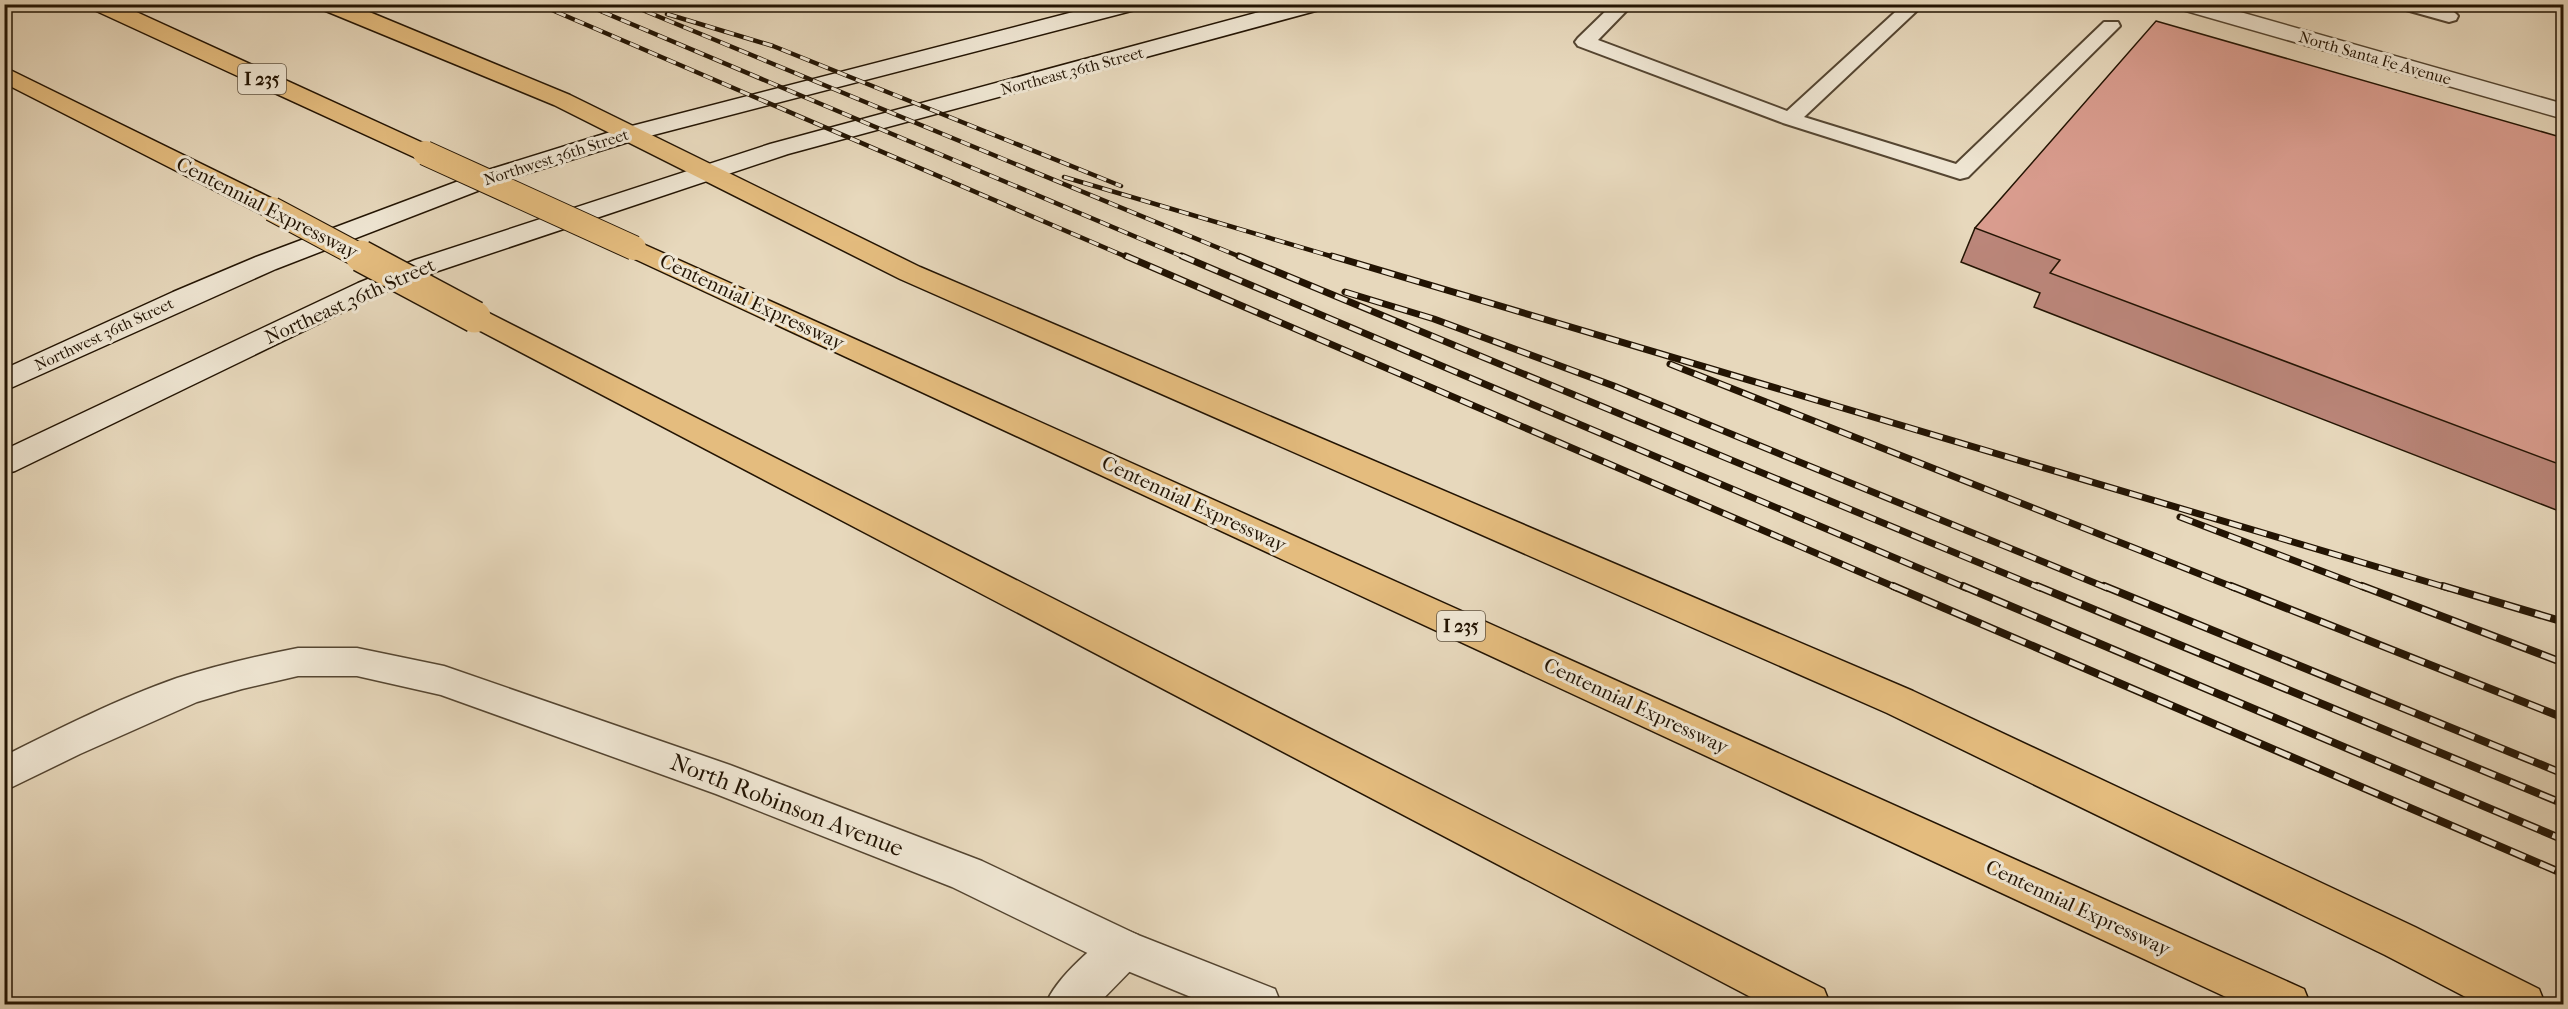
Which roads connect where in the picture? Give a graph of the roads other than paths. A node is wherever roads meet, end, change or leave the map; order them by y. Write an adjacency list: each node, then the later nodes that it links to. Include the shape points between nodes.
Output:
1 (100, 4): 24 (highway, Centennial Expressway / I 235, bridge)
2 (329, 4): 15 (highway, via 562,100)
3 (1131, 4): 15 (main road, Northwest 36th Street)
4 (1315, 4): 16 (main road, Northeast 36th Street)
5 (1624, 4): 14 (lane, via 1586,42)
6 (1887, 4): 9 (lane)
7 (2187, 4): 13 (main road, North Santa Fe Avenue)
8 (2406, 4): 10 (lane)
9 (1911, 8): 14 (lane)
10 (2449, 16)
11 (2111, 26): 14 (lane, via 1960,172)
12 (8, 77): 23 (highway, Centennial Expressway, bridge, via 272,209)
13 (2564, 112)
14 (1790, 119)
15 (629, 134): 16 (highway); 17 (main road, Northwest 36th Street, via 497,174 277,259 172,302)
16 (708, 172): 18 (main road, Northeast 36th Street, via 425,266 368,289); 25 (highway, via 910,273 1900,702 2400,941)
17 (4, 381)
18 (4, 462)
19 (4, 775): 20 (main road, North Robinson Avenue, via 187,690 298,662 357,662 444,681 730,782 967,874)
20 (1123, 948): 21 (main road); 22 (main road, North Robinson Avenue)
21 (1068, 1005)
22 (1259, 1005)
23 (1808, 1005)
24 (2288, 1005)
25 (2523, 1005)

